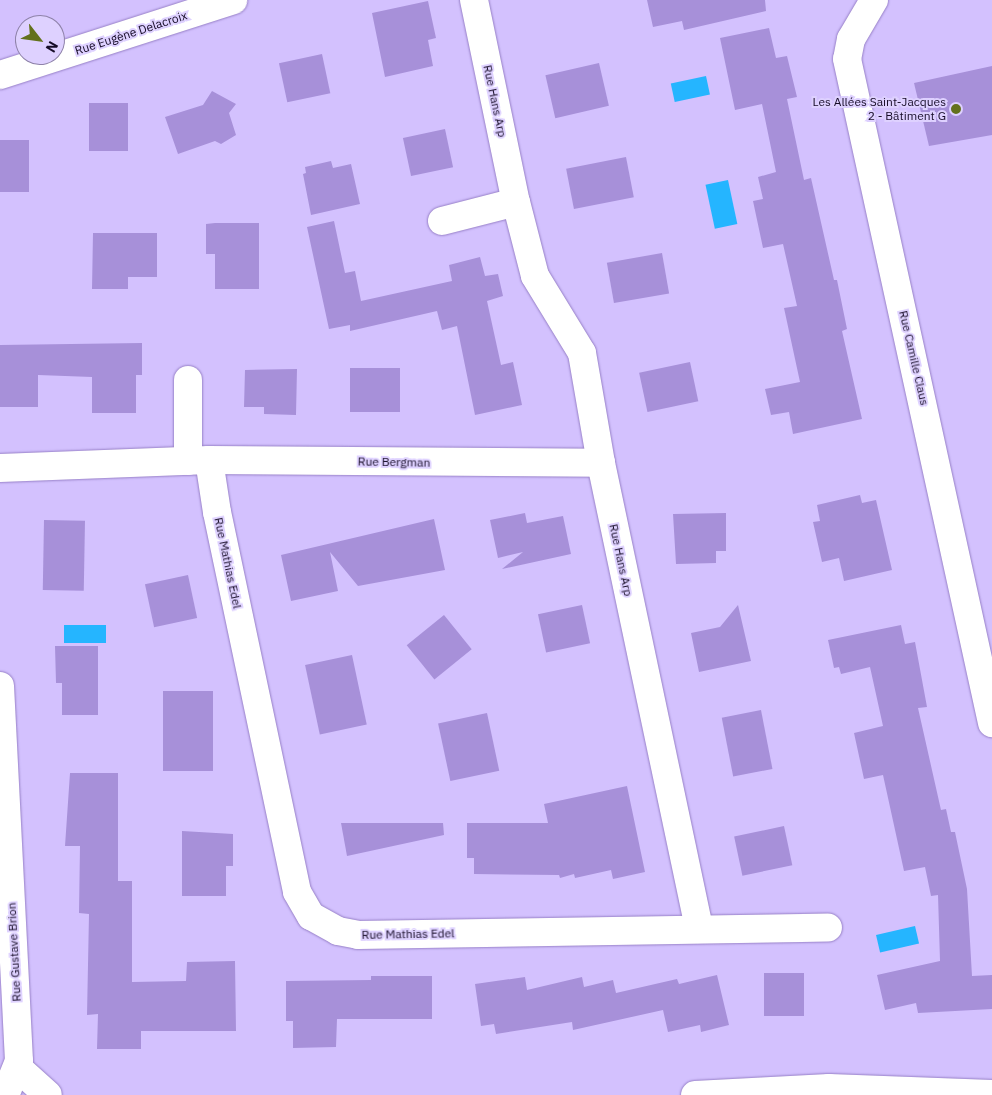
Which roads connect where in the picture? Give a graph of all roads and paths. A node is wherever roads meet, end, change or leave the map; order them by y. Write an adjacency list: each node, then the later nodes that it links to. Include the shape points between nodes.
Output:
1 (233, 0): 4 (street, Rue Eugène Delacroix)
2 (474, 0): 5 (street, Rue Hans Arp)
3 (874, 0): 12 (street, Rue Camille Claus, via 851,38 847,59)
4 (0, 75)
5 (516, 202): 6 (street); 9 (street, Rue Hans Arp, via 536,276 582,352)
6 (442, 221)
7 (188, 380): 8 (street)
8 (199, 460): 9 (street, Rue Bergman); 10 (street, Rue Bergman); 15 (street, Rue Mathias Edel, via 297,892 311,916 338,931 358,935)
9 (600, 463): 15 (street, Rue Hans Arp)
10 (0, 468)
11 (0, 686): 13 (street, Rue Gustave Brion)
12 (992, 723)
13 (4, 845): 16 (street, Rue Gustave Brion)
14 (828, 928): 15 (street, Rue Mathias Edel)
15 (699, 929)
16 (18, 1068): 20 (street, Rue Gustave Brion); 21 (street)
17 (885, 1093): 18 (street); 22 (street, via 820,1088)
18 (964, 1094): 19 (street)
19 (992, 1094)
20 (5, 1095)
21 (48, 1095)
22 (695, 1095)

